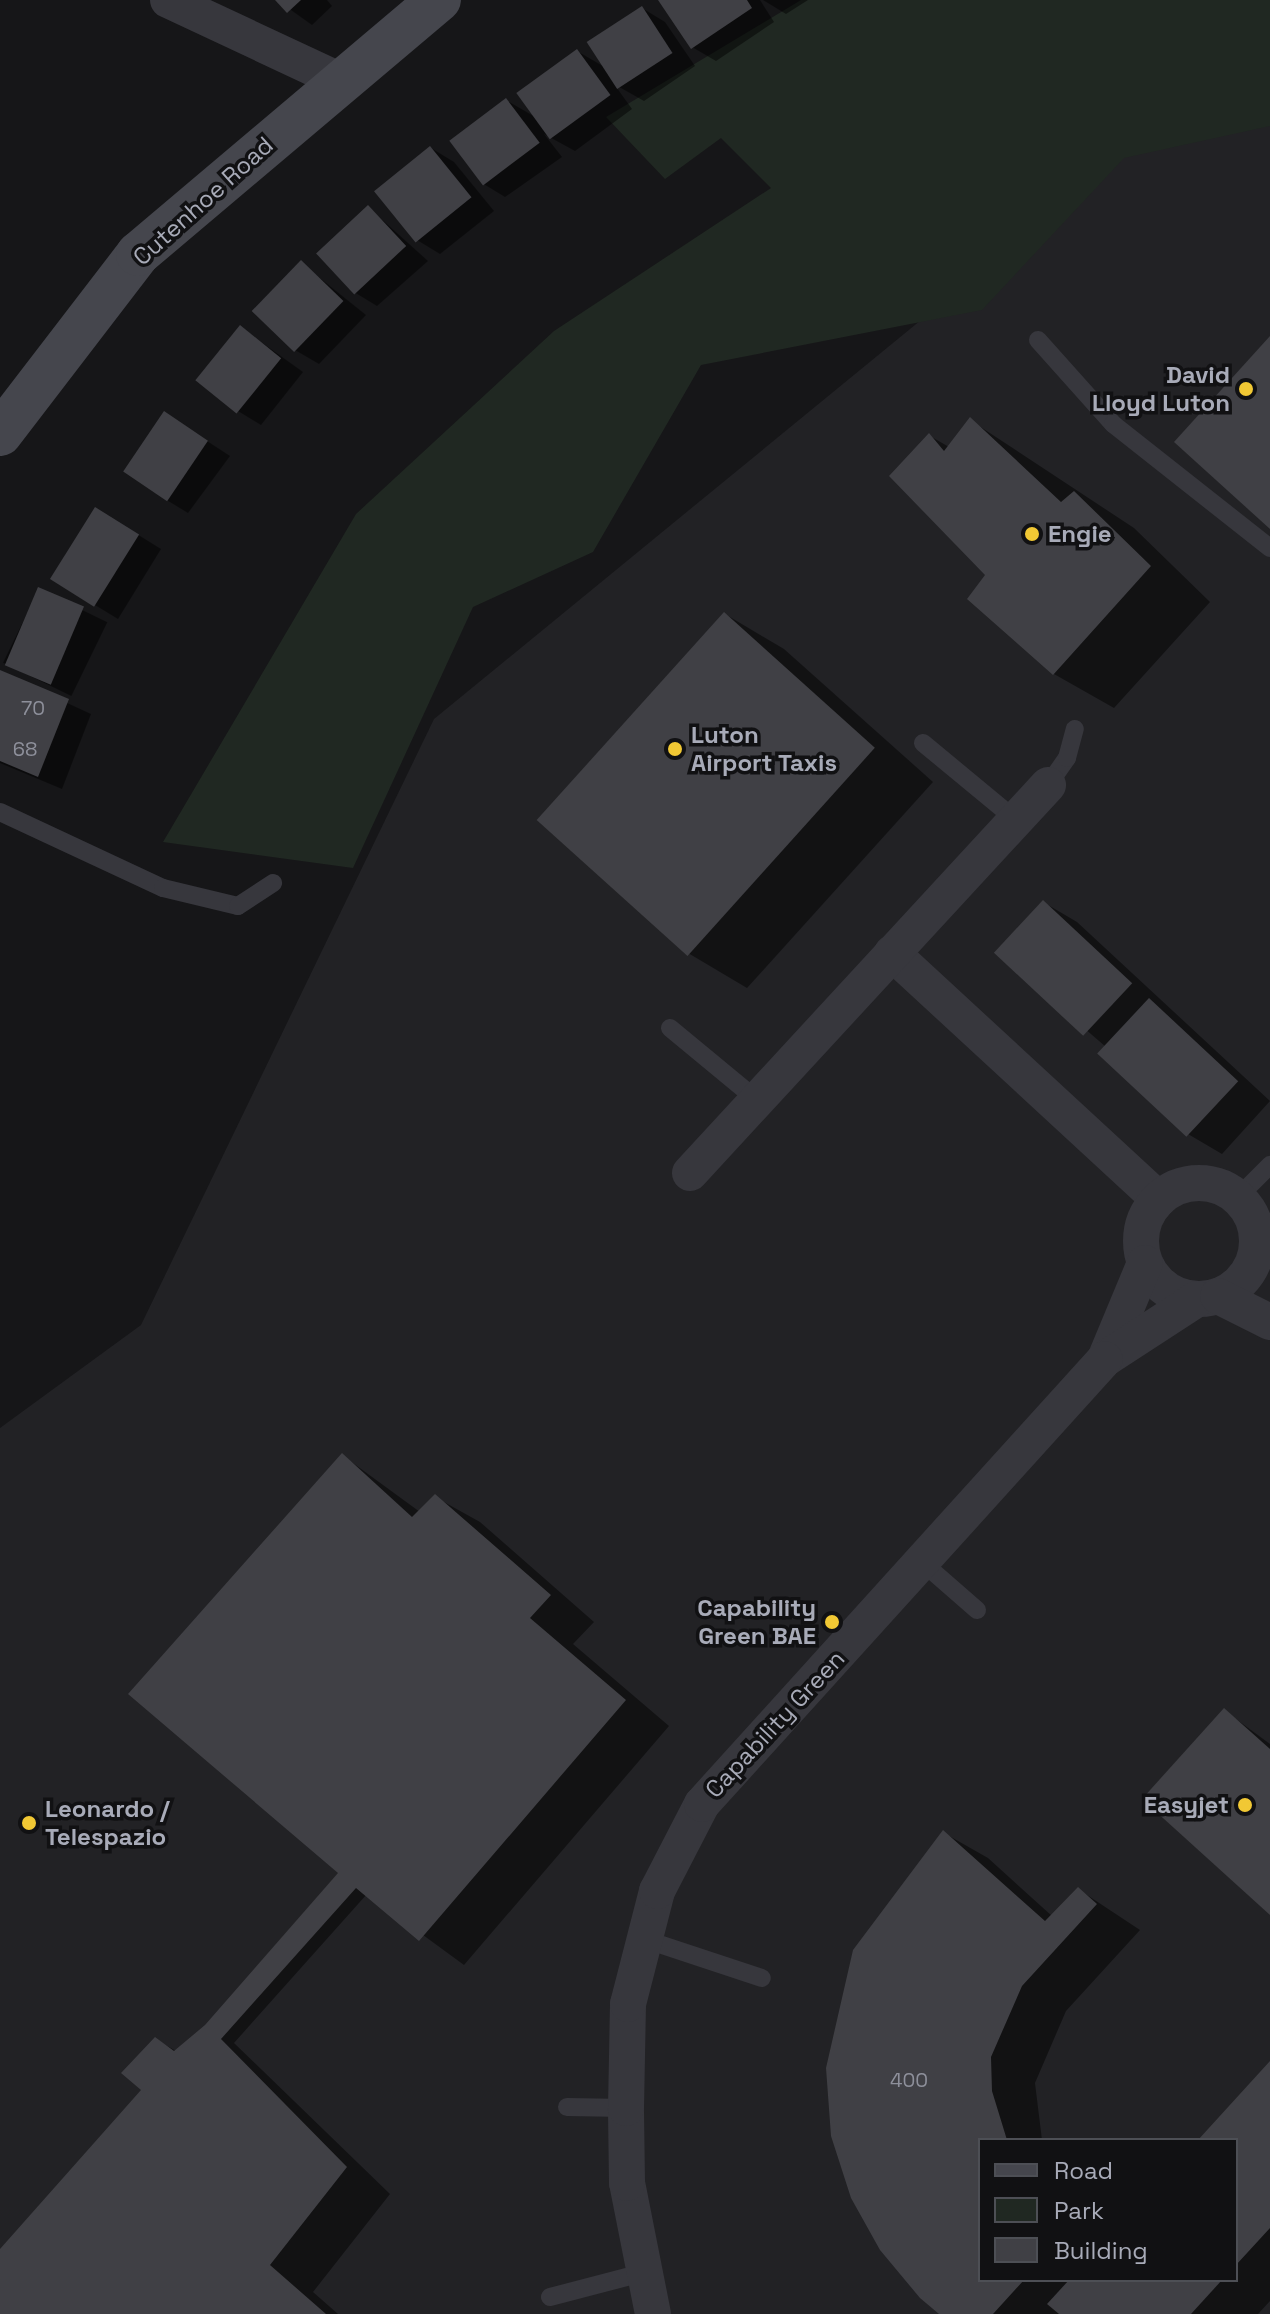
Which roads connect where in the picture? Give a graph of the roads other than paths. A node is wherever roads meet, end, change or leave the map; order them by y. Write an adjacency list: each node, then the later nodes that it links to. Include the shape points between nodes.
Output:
1 (168, 0): 3 (street)
2 (439, 0): 3 (street, Cutenhoe Road)
3 (339, 80): 5 (street, Cutenhoe Road, via 138,254)
4 (1038, 340): 6 (lane, via 1113,424)
5 (0, 434)
6 (1270, 548)
7 (1075, 729): 9 (lane, via 1067,758)
8 (923, 743): 11 (lane)
9 (1048, 785): 11 (street)
10 (0, 812): 12 (lane, via 163,888 238,906)
11 (1016, 820): 13 (street)
12 (273, 883)
13 (892, 953): 15 (street); 19 (street)
14 (670, 1028): 15 (lane)
15 (757, 1100): 17 (street)
16 (1270, 1165): 18 (lane)
17 (690, 1173)
18 (1237, 1198): 19 (street, via 1198,1184); 20 (street)
19 (1159, 1199): 21 (street, via 1142,1229)
20 (1263, 1259): 22 (street, via 1244,1277)
21 (1145, 1263): 22 (street, via 1166,1289); 24 (street)
22 (1208, 1297): 23 (street); 24 (street)
23 (1270, 1322)
24 (1105, 1359): 25 (street, Capability Green)
25 (922, 1562): 26 (lane); 27 (street, Capability Green, via 702,1804 657,1891)
26 (977, 1610)
27 (644, 1939): 28 (lane); 30 (street, Capability Green, via 628,2004)
28 (762, 1978)
29 (567, 2107): 30 (lane)
30 (626, 2108): 31 (street, Capability Green, via 627,2183)
31 (642, 2273): 32 (lane); 33 (street, Capability Green)
32 (550, 2297)
33 (653, 2314)

